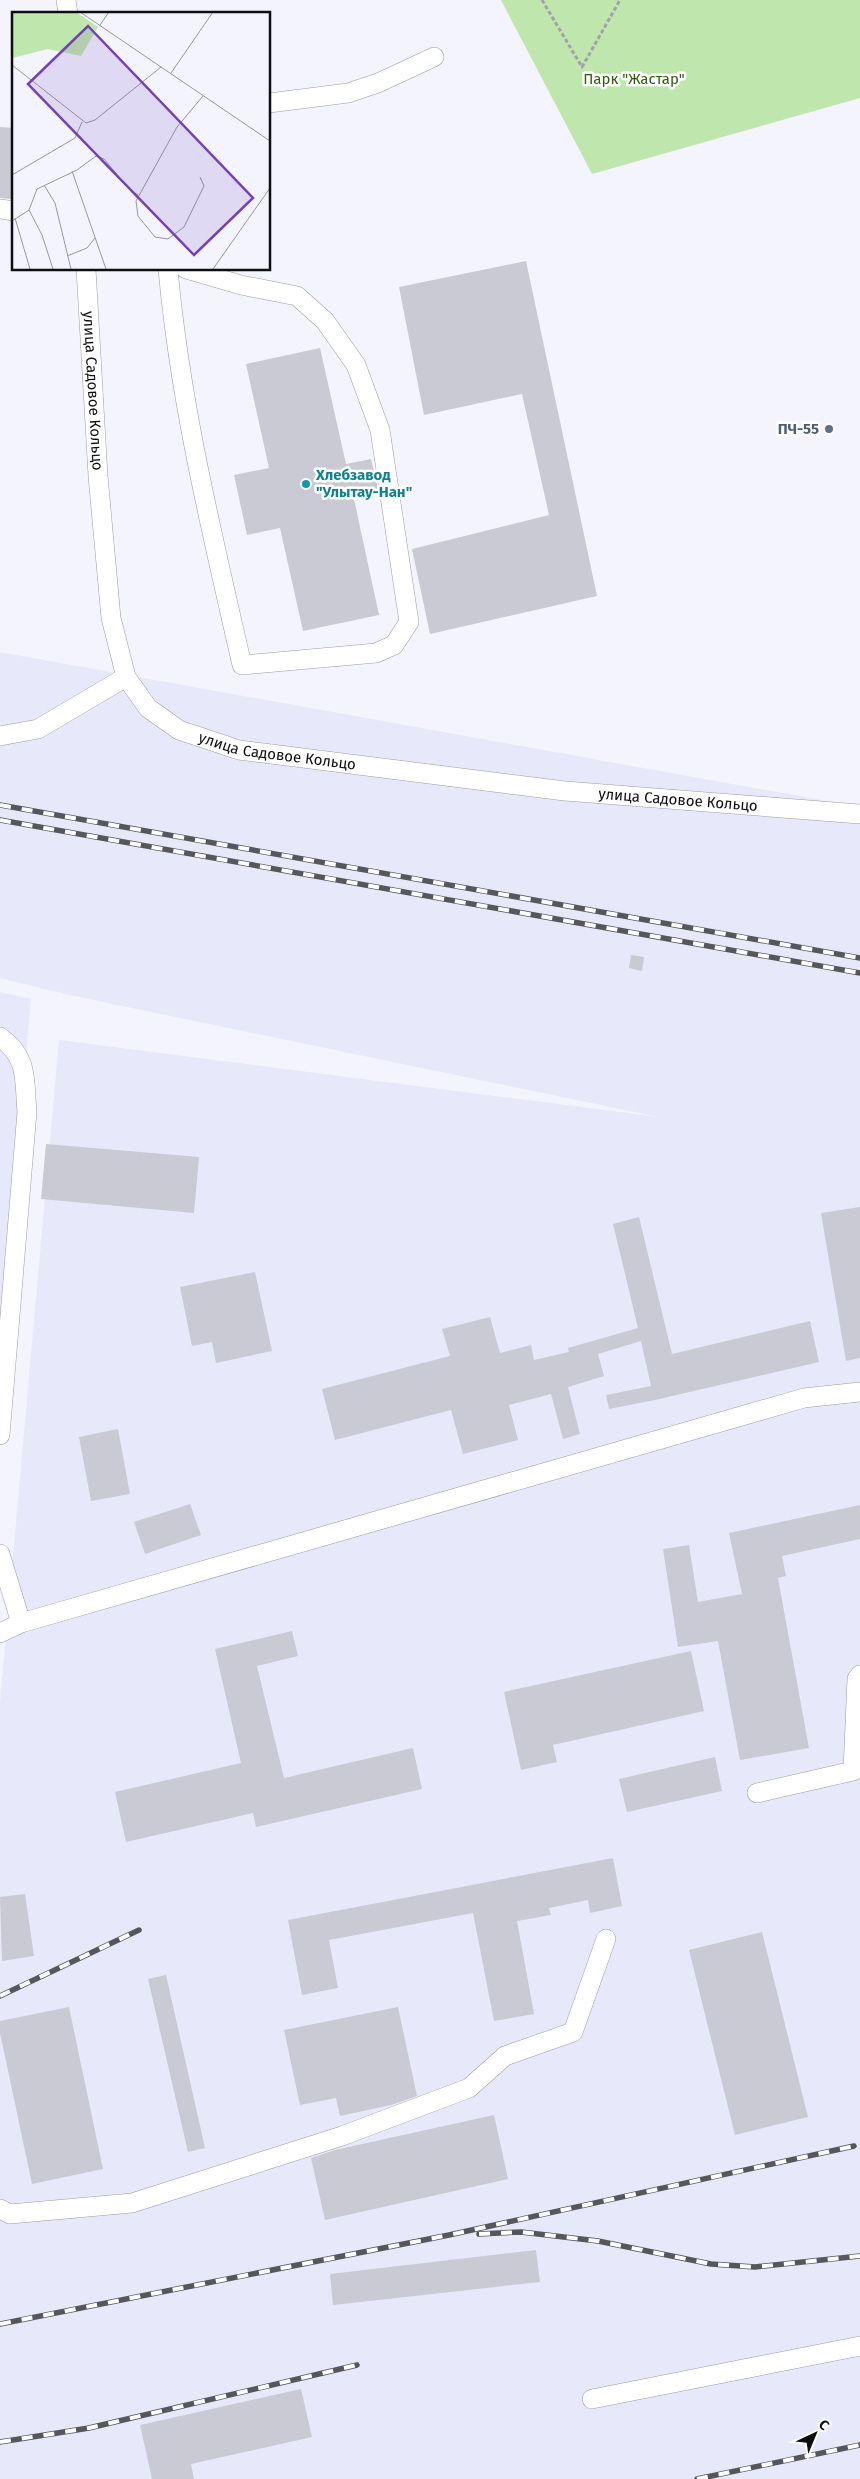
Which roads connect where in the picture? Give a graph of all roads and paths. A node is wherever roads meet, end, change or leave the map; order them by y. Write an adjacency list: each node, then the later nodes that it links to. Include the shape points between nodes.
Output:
1 (542, 0): 2 (path, via 582,67)
2 (620, 0)
3 (434, 58): 4 (street, via 348,93)
4 (270, 103)
5 (86, 270): 8 (street, улица Садовое Кольцо, via 98,476 111,618)
6 (168, 270): 7 (street, via 174,334 190,436 242,665 376,653 394,645 409,622 380,430 356,365 325,321 297,296)
7 (189, 270)
8 (126, 677): 9 (street, via 38,729); 10 (street, улица Садовое Кольцо, via 148,708 179,730 239,750 565,791)
9 (0, 736)
10 (860, 814)
11 (0, 1037): 13 (street, via 22,1059 27,1112)
12 (860, 1392): 15 (street, via 804,1398)
13 (0, 1435)
14 (0, 1554): 15 (street)
15 (21, 1623): 16 (street)
16 (0, 1633)
17 (860, 1675): 18 (street, via 857,1679)
18 (856, 1773): 19 (street)
19 (757, 1794)
20 (606, 1939): 21 (street, via 573,2032 505,2056 469,2088 342,2136 132,2203 10,2214)
21 (0, 2209)
22 (860, 2346): 23 (street)
23 (592, 2400)

